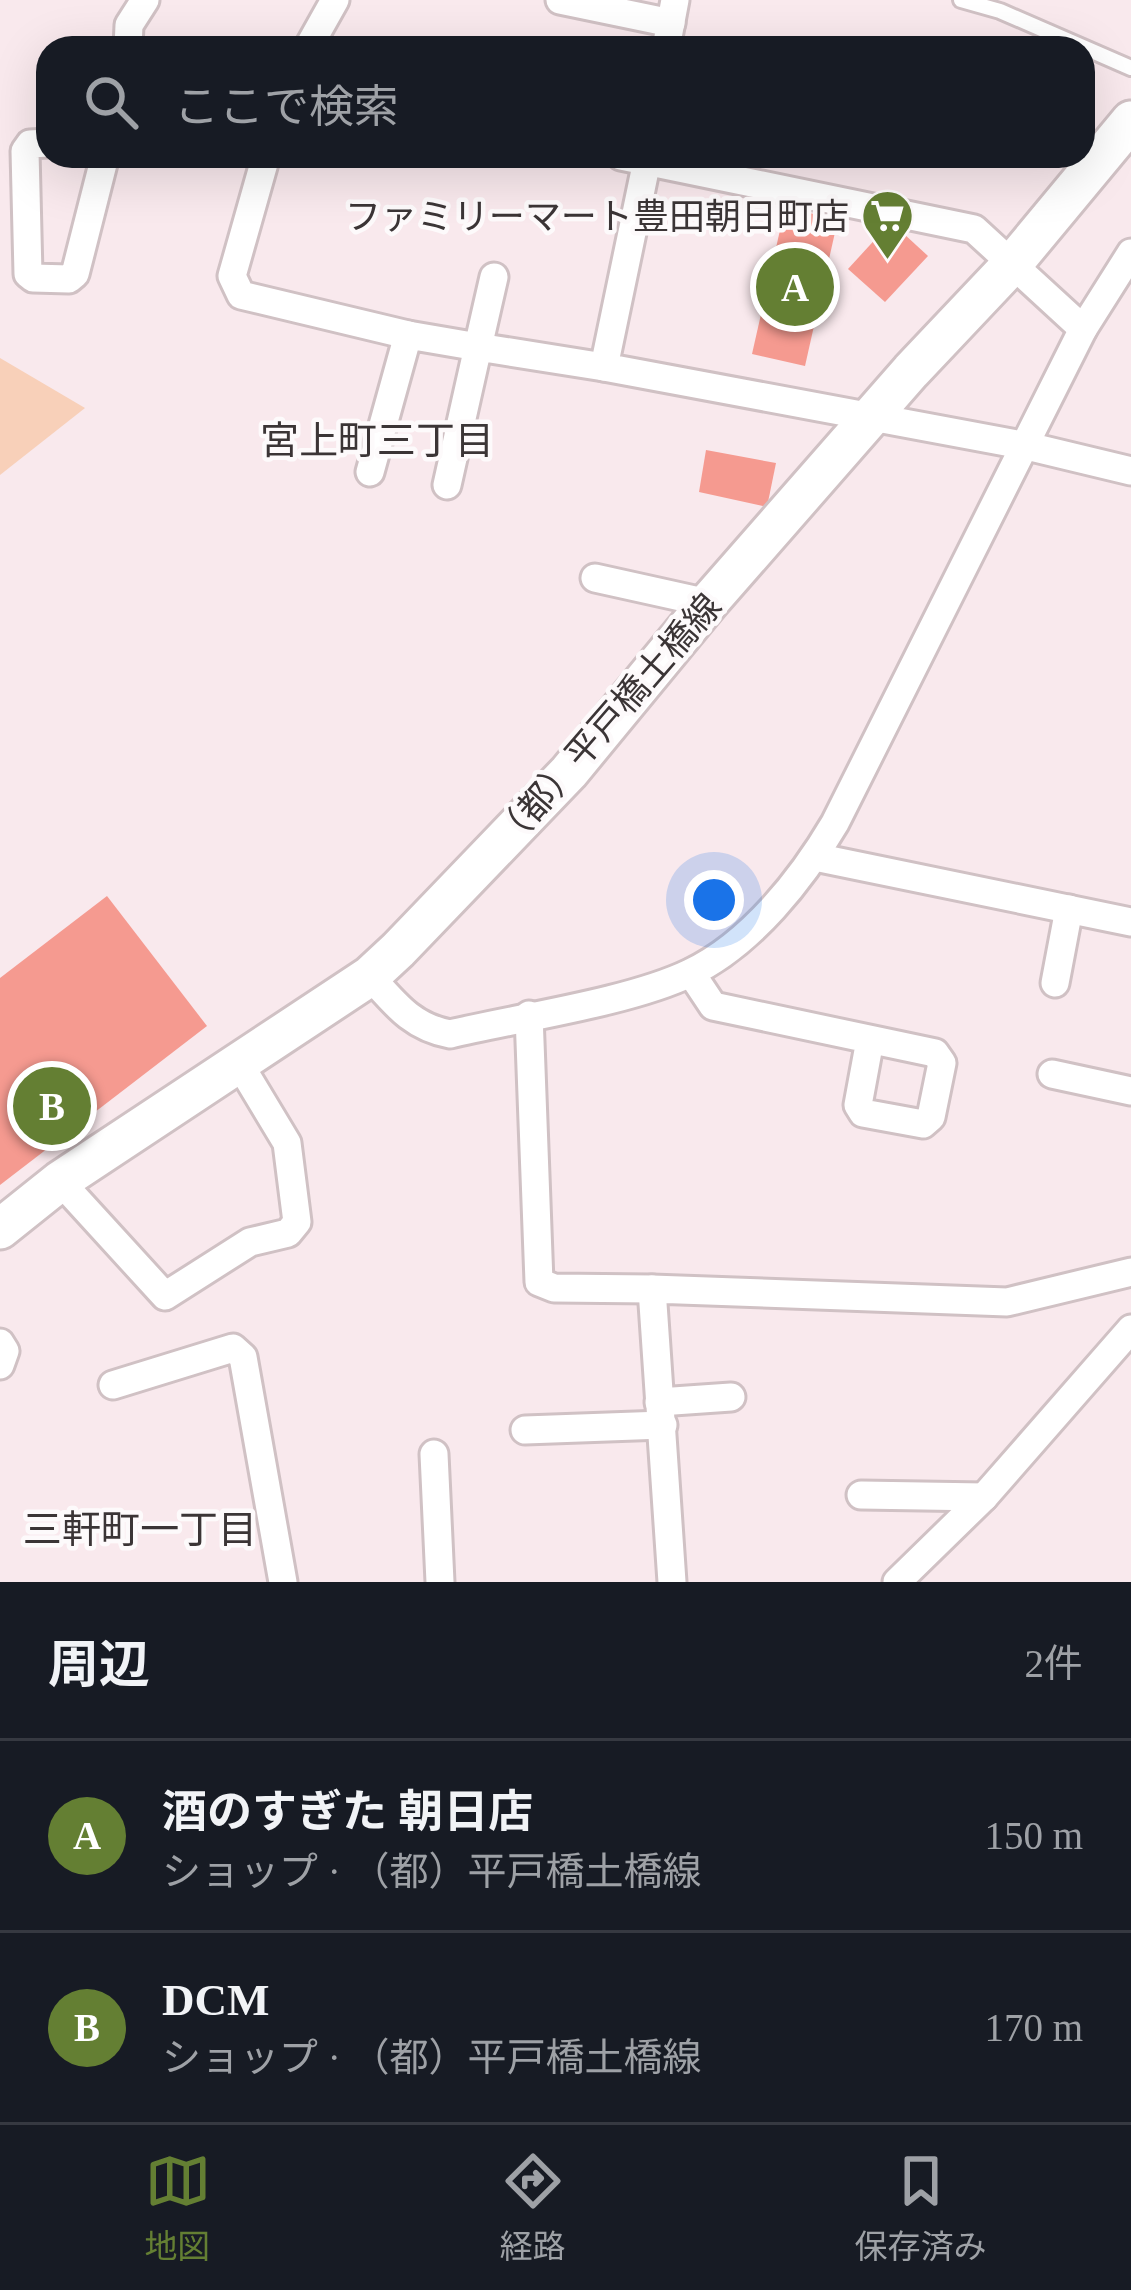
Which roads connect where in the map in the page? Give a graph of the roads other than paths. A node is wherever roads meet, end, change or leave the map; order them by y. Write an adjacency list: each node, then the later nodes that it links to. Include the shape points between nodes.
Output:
1 (146, 0): 6 (street)
2 (335, 0): 7 (street)
3 (560, 0): 5 (street)
4 (961, 0): 8 (lane)
5 (671, 24)
6 (129, 36)
7 (315, 36)
8 (1057, 36)
9 (1095, 52): 10 (lane)
10 (1131, 68)
11 (1131, 121): 13 (street, （都）平戸橋土橋線)
12 (36, 144): 14 (street, via 26,151 33,278 75,274)
13 (1095, 165)
14 (102, 168)
15 (263, 168): 23 (street, via 232,276 241,295)
16 (637, 168): 25 (street)
17 (690, 168): 20 (street, via 974,229)
18 (1092, 168): 20 (street, （都）平戸橋土橋線)
19 (1131, 253): 22 (street)
20 (1015, 262): 22 (street); 26 (street, （都）平戸橋土橋線)
21 (494, 277): 24 (street)
22 (1083, 329): 27 (street)
23 (408, 335): 24 (street); 29 (street)
24 (478, 346): 25 (street); 30 (street)
25 (604, 367): 26 (street)
26 (871, 418): 27 (street); 32 (street, （都）平戸橋土橋線)
27 (1027, 446): 28 (street); 33 (street)
28 (1131, 471)
29 (370, 472)
30 (447, 485)
31 (595, 578): 32 (street)
32 (708, 603): 37 (street, （都）平戸橋土橋線, via 569,772)
33 (815, 856): 34 (street); 36 (street, via 764,915)
34 (1069, 909): 35 (street); 38 (street)
35 (1131, 922)
36 (691, 973): 39 (street); 40 (street, via 712,1006)
37 (370, 976): 39 (street, via 424,1030 450,1034); 41 (street, （都）平戸橋土橋線)
38 (1055, 983)
39 (529, 1015): 47 (street, via 539,1282)
40 (870, 1040)
41 (240, 1065): 44 (street, （都）平戸橋土橋線); 44 (street, via 287,1144 297,1222 288,1233 250,1242 165,1296)
42 (1052, 1074): 43 (street)
43 (1131, 1091)
44 (60, 1181): 45 (street, （都）平戸橋土橋線)
45 (0, 1229)
46 (1131, 1272): 47 (street, via 1007,1302)
47 (652, 1289): 53 (street)
48 (1131, 1329): 57 (street)
49 (0, 1343): 50 (street)
50 (0, 1365)
51 (113, 1385): 58 (street, via 233,1348 243,1357)
52 (731, 1397): 53 (street)
53 (661, 1413): 54 (street); 60 (street)
54 (525, 1430)
55 (434, 1454): 59 (street)
56 (861, 1495): 57 (street)
57 (984, 1497): 61 (street)
58 (283, 1582)
59 (440, 1582)
60 (672, 1582)
61 (897, 1582)

